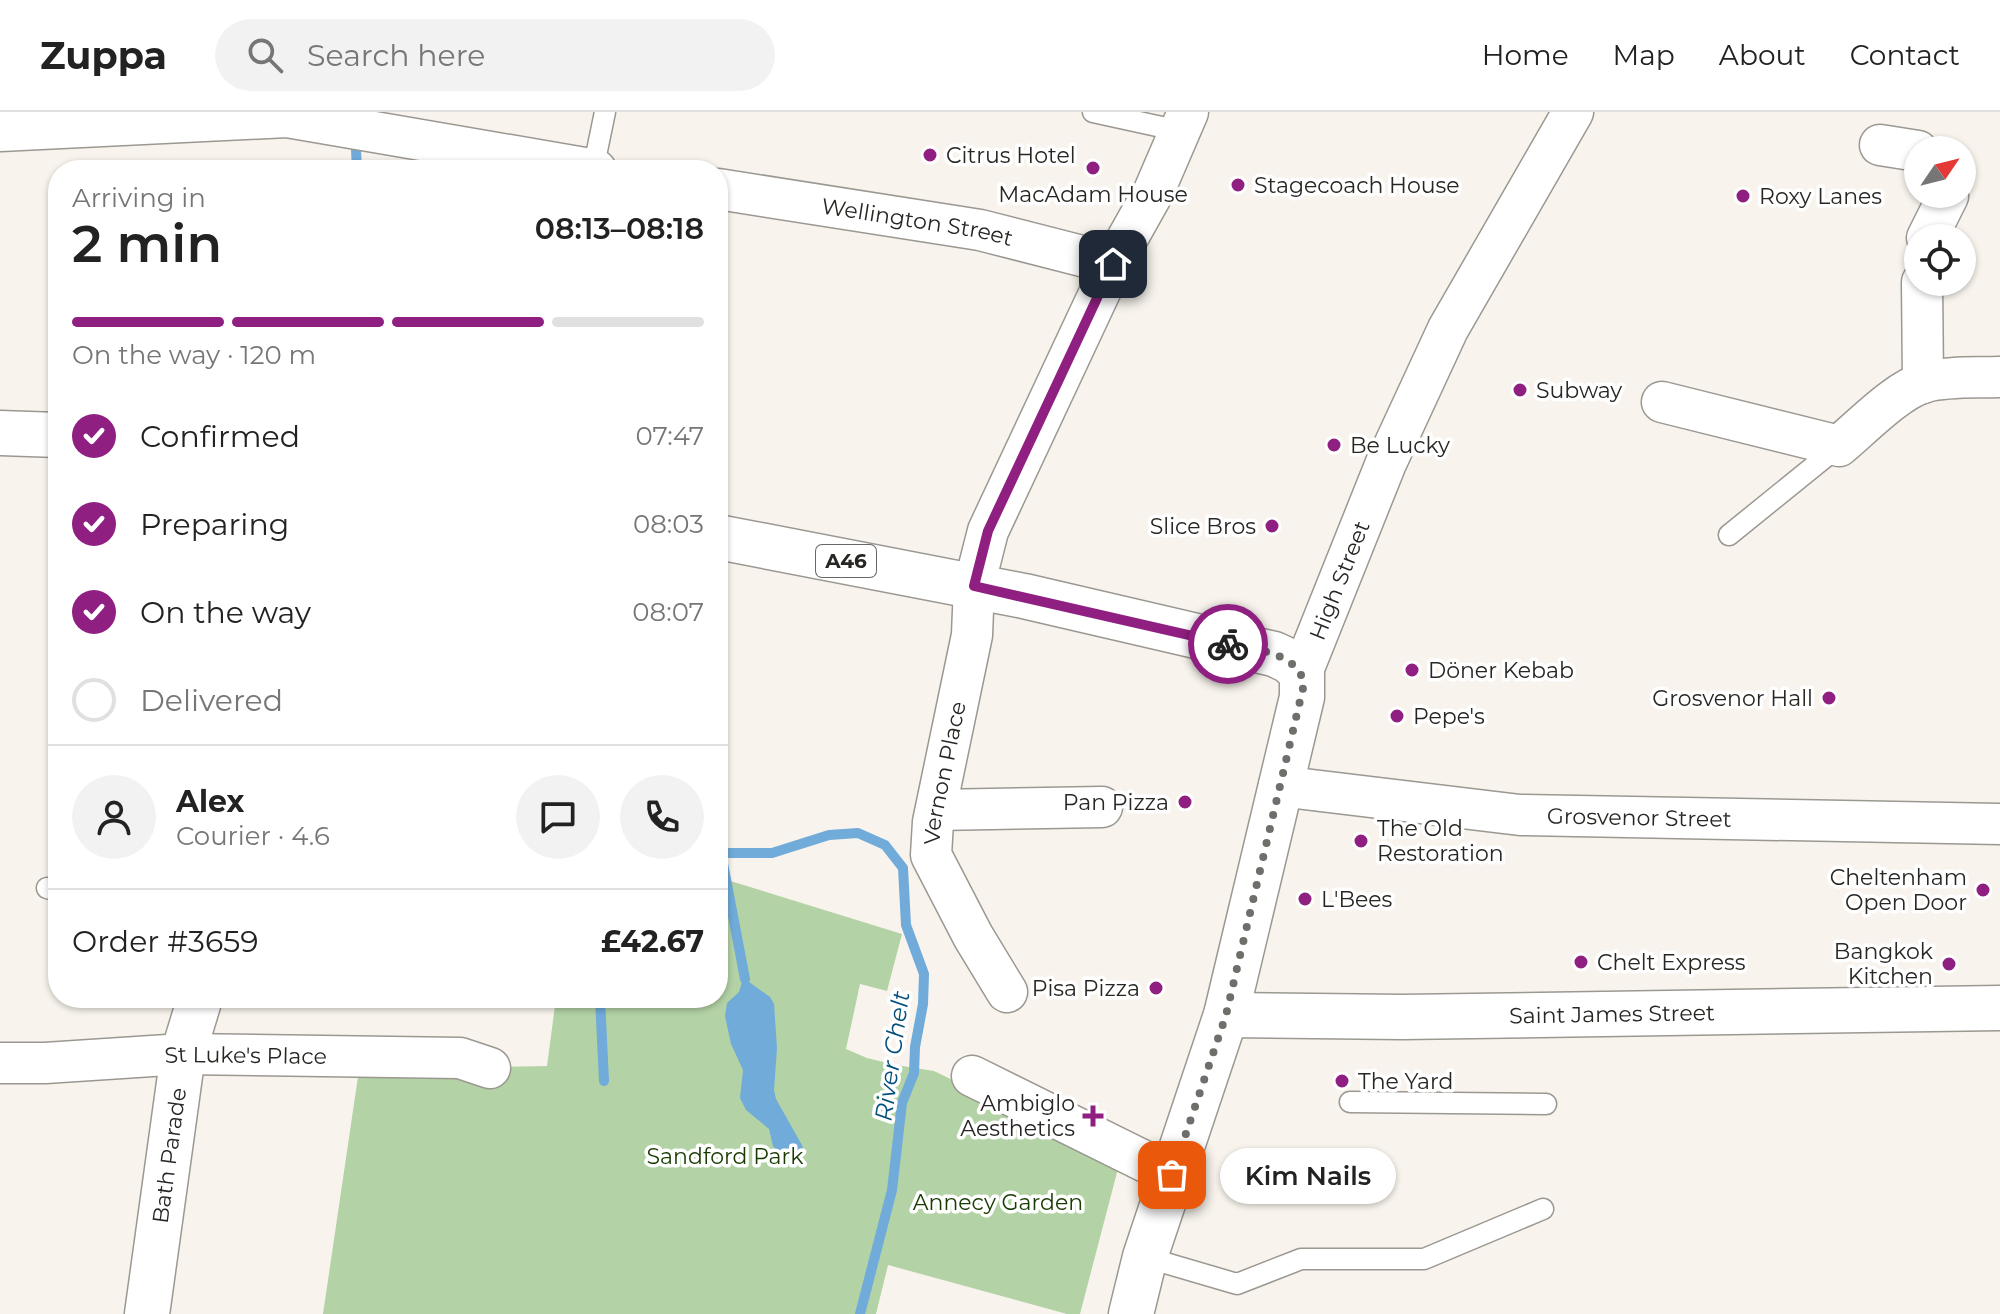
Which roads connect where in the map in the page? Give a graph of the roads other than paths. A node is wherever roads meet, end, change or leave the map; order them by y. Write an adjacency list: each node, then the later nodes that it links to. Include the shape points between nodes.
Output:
1 (605, 112): 8 (lane)
2 (1093, 112): 5 (lane)
3 (1573, 112): 21 (street, High Street, via 1448,329 1386,463)
4 (298, 116): 6 (street); 7 (street)
5 (1184, 122): 10 (street, Vernon Place, via 1154,191)
6 (0, 131)
7 (539, 160)
8 (596, 160)
9 (728, 191): 10 (street, Wellington Street, via 980,230)
10 (1113, 264): 20 (street, Vernon Place, via 988,531)
11 (1922, 296): 13 (street)
12 (2000, 377): 13 (street)
13 (1923, 383): 17 (street)
14 (1662, 402): 17 (street)
15 (2, 432): 16 (main road)
16 (48, 434)
17 (1839, 446): 18 (lane)
18 (1729, 535)
19 (728, 539): 20 (main road, A46)
20 (974, 586): 21 (main road, A46, via 1274,654); 24 (street, Vernon Place, via 972,635)
21 (1302, 673): 22 (main road, High Street, via 1302,697)
22 (1279, 786): 25 (street, Grosvenor Street, via 1520,815); 29 (main road, High Street)
23 (1102, 807): 24 (street)
24 (936, 810): 26 (street, Vernon Place, via 931,855)
25 (2000, 824)
26 (1007, 992)
27 (197, 1008): 30 (main road, Bath Parade)
28 (2000, 1008): 29 (main road, Saint James Street)
29 (1226, 1015): 36 (main road, High Street)
30 (183, 1054): 31 (street, St Luke's Place); 32 (street, St Luke's Place, via 460,1058); 39 (main road, Bath Parade)
31 (0, 1063)
32 (490, 1068)
33 (972, 1076): 36 (street)
34 (1350, 1102): 35 (lane)
35 (1546, 1104)
36 (1172, 1175): 38 (main road, High Street)
37 (1543, 1209): 38 (lane, via 1424,1259 1301,1259 1237,1284)
38 (1145, 1257): 40 (main road, High Street)
39 (147, 1314)
40 (1131, 1314)

